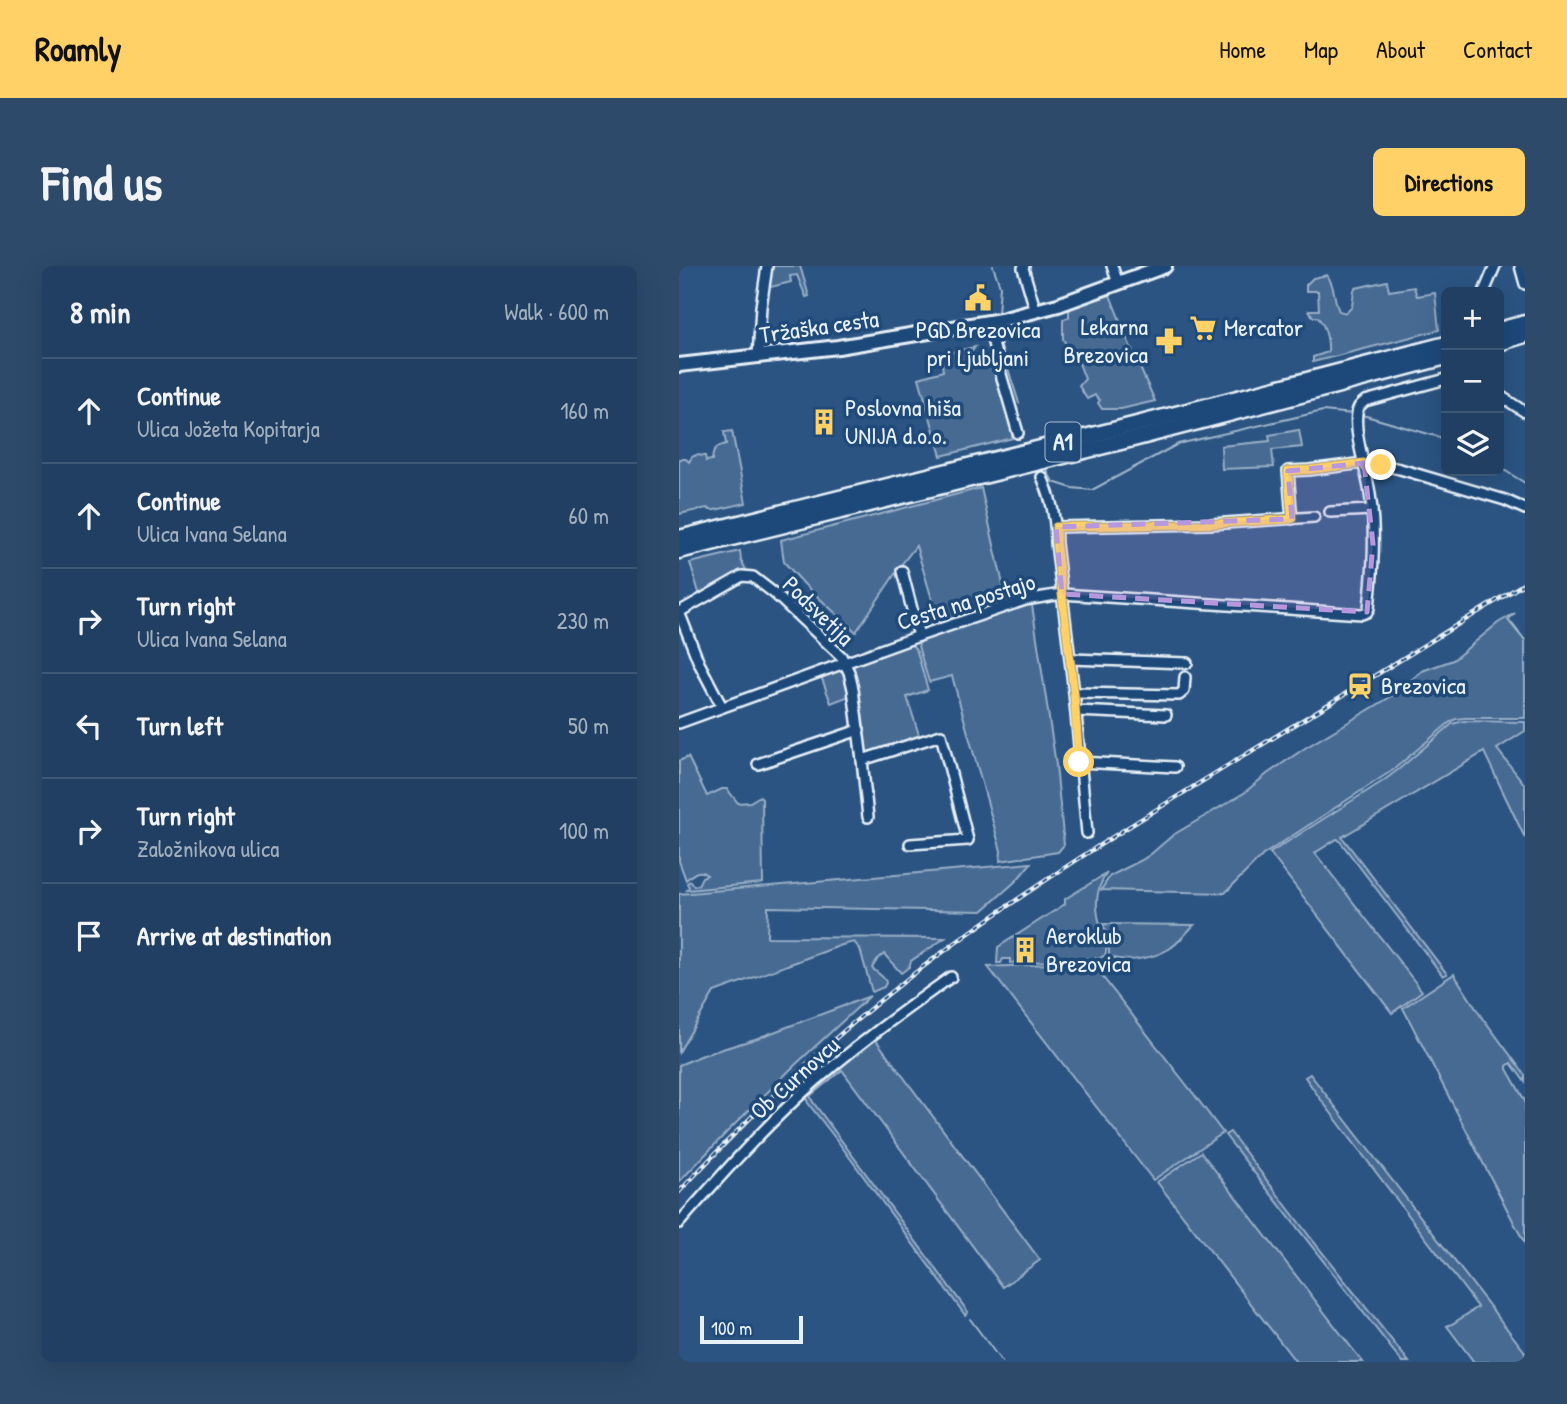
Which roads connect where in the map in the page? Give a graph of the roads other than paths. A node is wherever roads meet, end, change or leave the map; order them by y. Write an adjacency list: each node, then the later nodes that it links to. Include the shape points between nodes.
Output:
1 (767, 266): 17 (street)
2 (1024, 266): 10 (street)
3 (1112, 266): 7 (street)
4 (1165, 266): 7 (main road, Tržaška cesta)
5 (1495, 266): 9 (street)
6 (1520, 266): 8 (street)
7 (1118, 283): 10 (main road, Tržaška cesta)
8 (1525, 284)
9 (1486, 287)
10 (1036, 312): 11 (main road, Tržaška cesta)
11 (995, 321): 17 (main road, Tržaška cesta); 23 (street, via 1000,371)
12 (1525, 323): 13 (highway)
13 (1504, 329)
14 (1522, 337): 15 (highway)
15 (1504, 341)
16 (1441, 345): 32 (highway, A1)
17 (758, 356): 19 (main road, Tržaška cesta)
18 (1441, 358): 33 (highway, A1)
19 (679, 365)
20 (1441, 380): 24 (street, via 1365,401 1357,413)
21 (1504, 399): 22 (street)
22 (1525, 412)
23 (1018, 433)
24 (1365, 466): 26 (street, via 1400,469); 27 (street); 30 (street, via 1288,471)
25 (1042, 477): 31 (street)
26 (1525, 509)
27 (1372, 510): 28 (street); 35 (street, Cesta na postajo, via 1373,578 1369,608 1362,614)
28 (1330, 512)
29 (1314, 516): 30 (street)
30 (1292, 519): 31 (street)
31 (1056, 527): 35 (street)
32 (679, 538)
33 (679, 551)
34 (902, 571): 37 (street)
35 (1062, 594): 37 (street, Cesta na postajo, via 1025,600); 38 (street)
36 (679, 612): 39 (street, Podsvetija, via 742,576 753,577 836,649); 43 (street)
37 (919, 636): 39 (street, Cesta na postajo)
38 (1070, 659): 40 (street); 42 (street)
39 (845, 663): 43 (street, Cesta na postajo); 47 (street, Podsvetija)
40 (1187, 663)
41 (1185, 677): 42 (street, via 1179,695)
42 (1074, 693): 44 (street)
43 (722, 707): 46 (street, Cesta na postajo)
44 (1076, 711): 45 (street); 49 (street)
45 (1166, 715)
46 (679, 723)
47 (859, 730): 48 (street, Podsvetija); 50 (street)
48 (862, 760): 52 (street, Podsvetija); 54 (street, via 941,735 968,840)
49 (1079, 762): 51 (street); 53 (street)
50 (758, 764)
51 (1175, 767)
52 (868, 817)
53 (1087, 833)
54 (910, 844)
55 (951, 977): 56 (street, Ob Curnovcu, via 801,1094)
56 (679, 1223)

